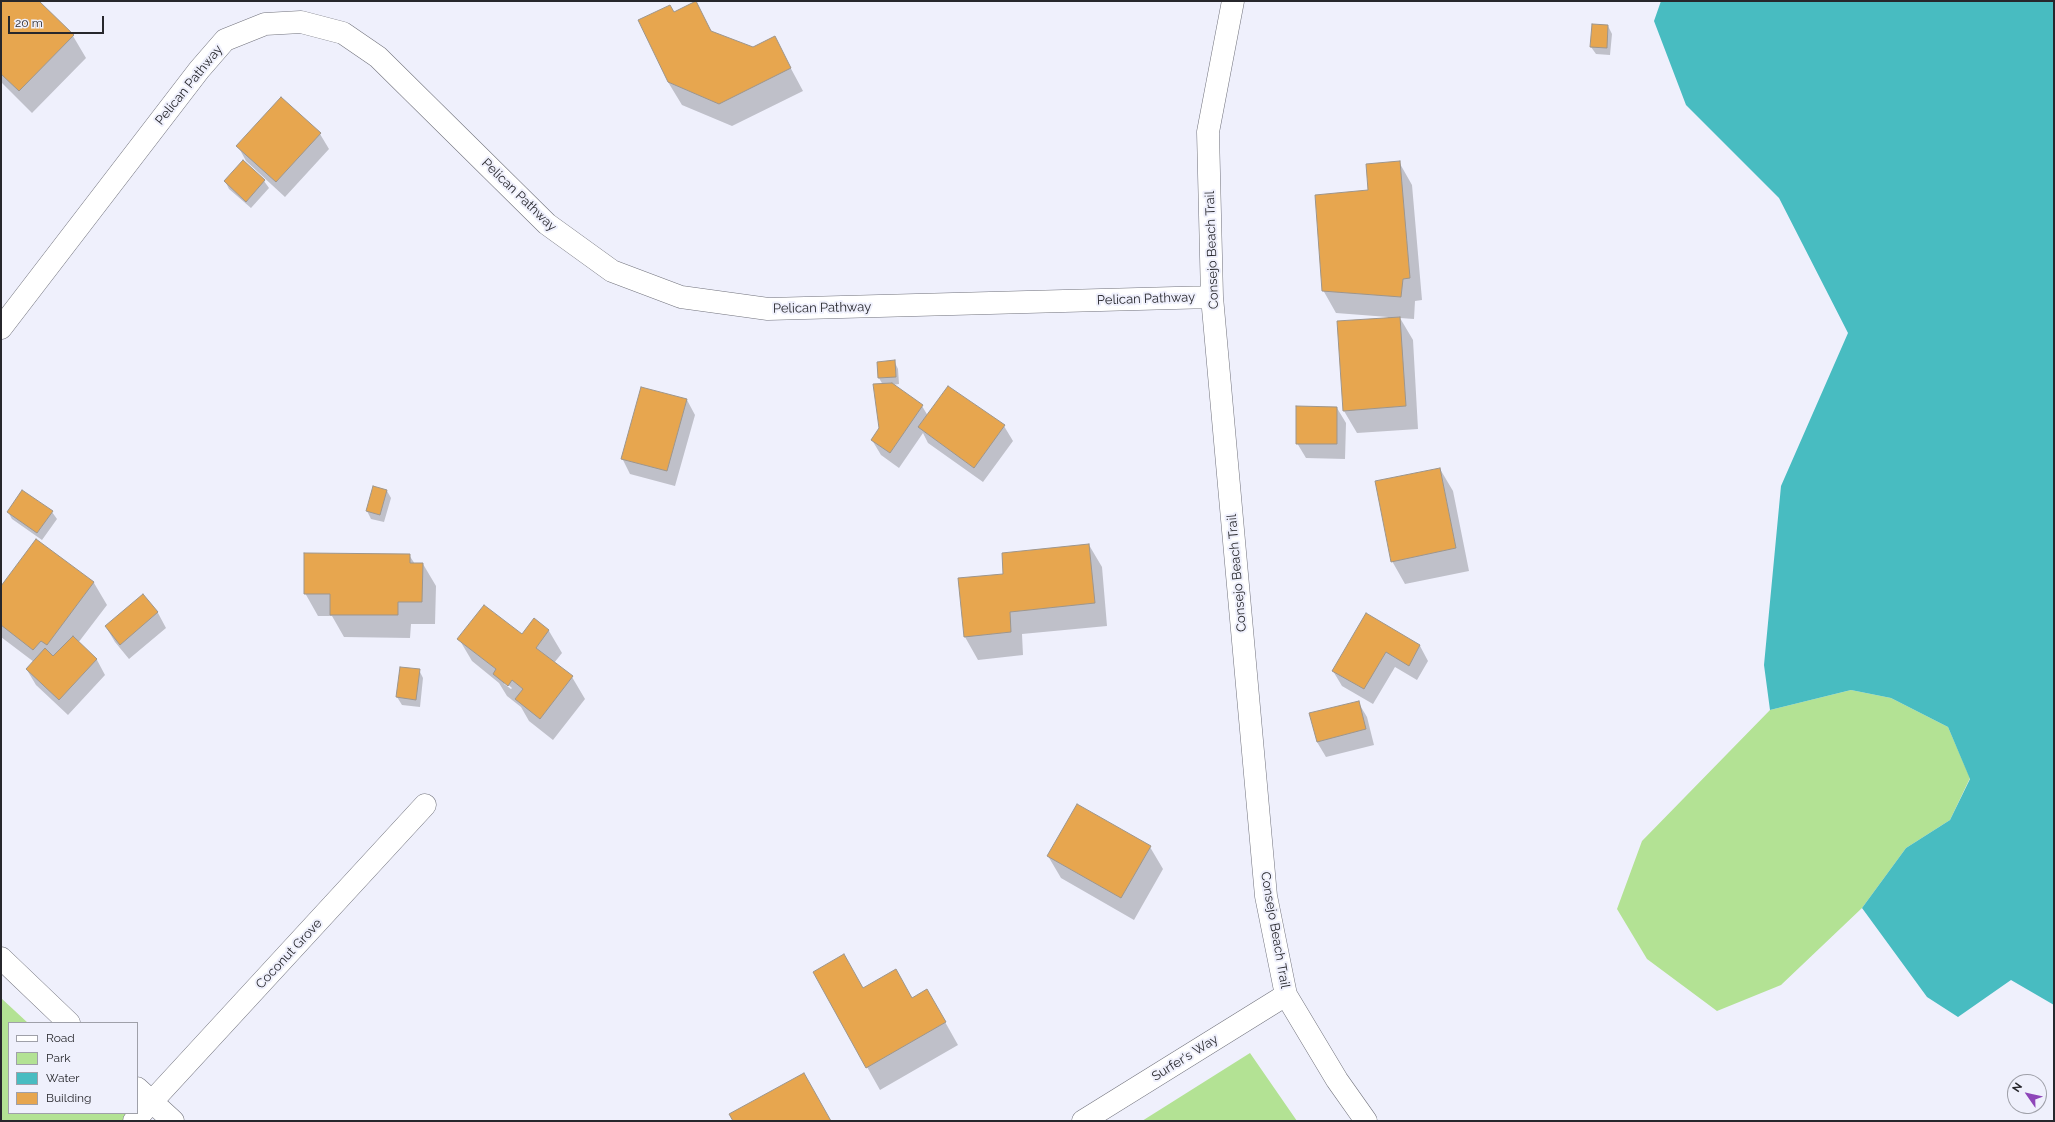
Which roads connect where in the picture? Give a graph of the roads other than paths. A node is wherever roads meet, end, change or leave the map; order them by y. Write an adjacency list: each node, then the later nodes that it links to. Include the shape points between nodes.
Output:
1 (1233, 1): 2 (street, Consejo Beach Trail, via 1208,132)
2 (1212, 297): 3 (street, Pelican Pathway, via 768,309 681,297 612,271 547,224 378,57 343,33 301,22 265,24 225,40 199,70); 6 (street, Consejo Beach Trail, via 1266,896)
3 (1, 328)
4 (425, 805): 8 (street, Coconut Grove)
5 (1, 958): 7 (street)
6 (1286, 994): 11 (street, Surfer's Way); 12 (street, Consejo Beach Trail, via 1337,1080)
7 (68, 1022)
8 (144, 1095): 9 (street, Coconut Grove); 10 (street)
9 (138, 1111)
10 (173, 1121)
11 (1083, 1121)
12 (1366, 1121)

